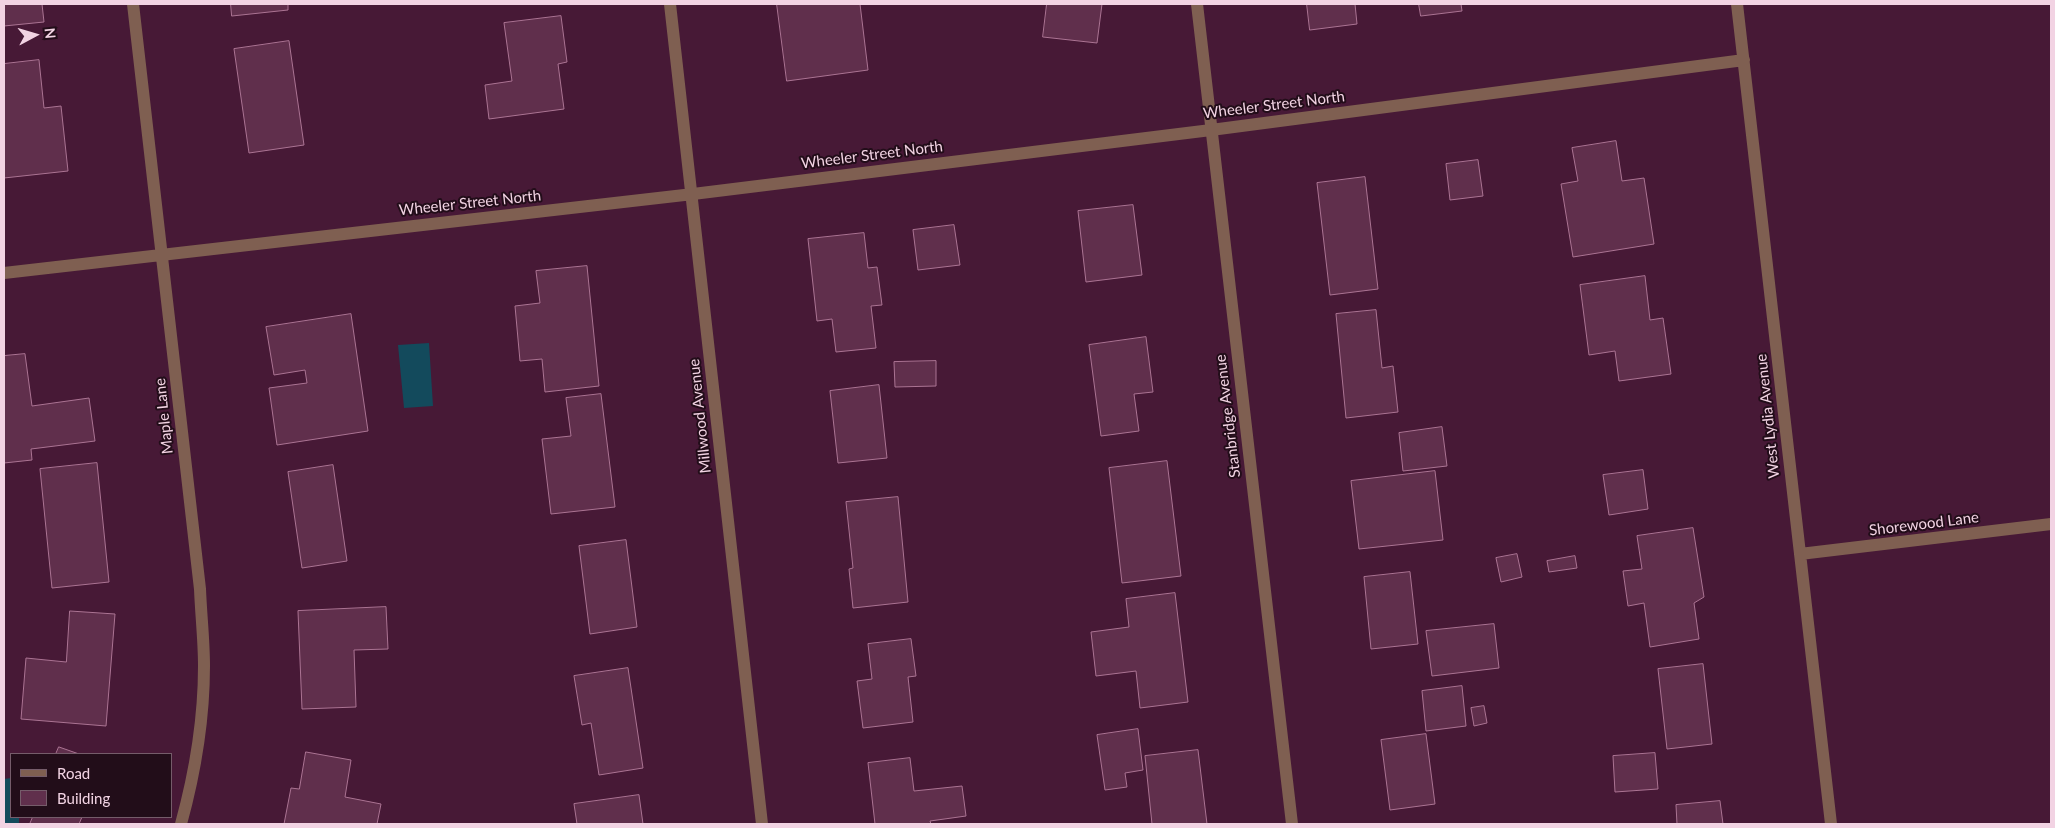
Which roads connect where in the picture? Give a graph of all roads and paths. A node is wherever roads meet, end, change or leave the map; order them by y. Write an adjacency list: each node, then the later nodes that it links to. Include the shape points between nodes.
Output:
1 (133, 4): 8 (street, Maple Lane)
2 (670, 4): 7 (street, Millwood Avenue)
3 (1197, 4): 6 (street, Stanbridge Avenue)
4 (1737, 4): 5 (street, West Lydia Avenue)
5 (1744, 60): 6 (street, Wheeler Street North); 11 (street, West Lydia Avenue)
6 (1211, 130): 7 (street, Wheeler Street North); 14 (street, Stanbridge Avenue)
7 (692, 194): 8 (street, Wheeler Street North); 13 (street, Millwood Avenue)
8 (162, 254): 9 (street, Wheeler Street North); 12 (street, Maple Lane, via 200,589 204,666 200,732)
9 (4, 273)
10 (2051, 524): 11 (street, Shorewood Lane)
11 (1800, 554): 15 (street, West Lydia Avenue)
12 (181, 824)
13 (762, 824)
14 (1292, 824)
15 (1831, 824)

